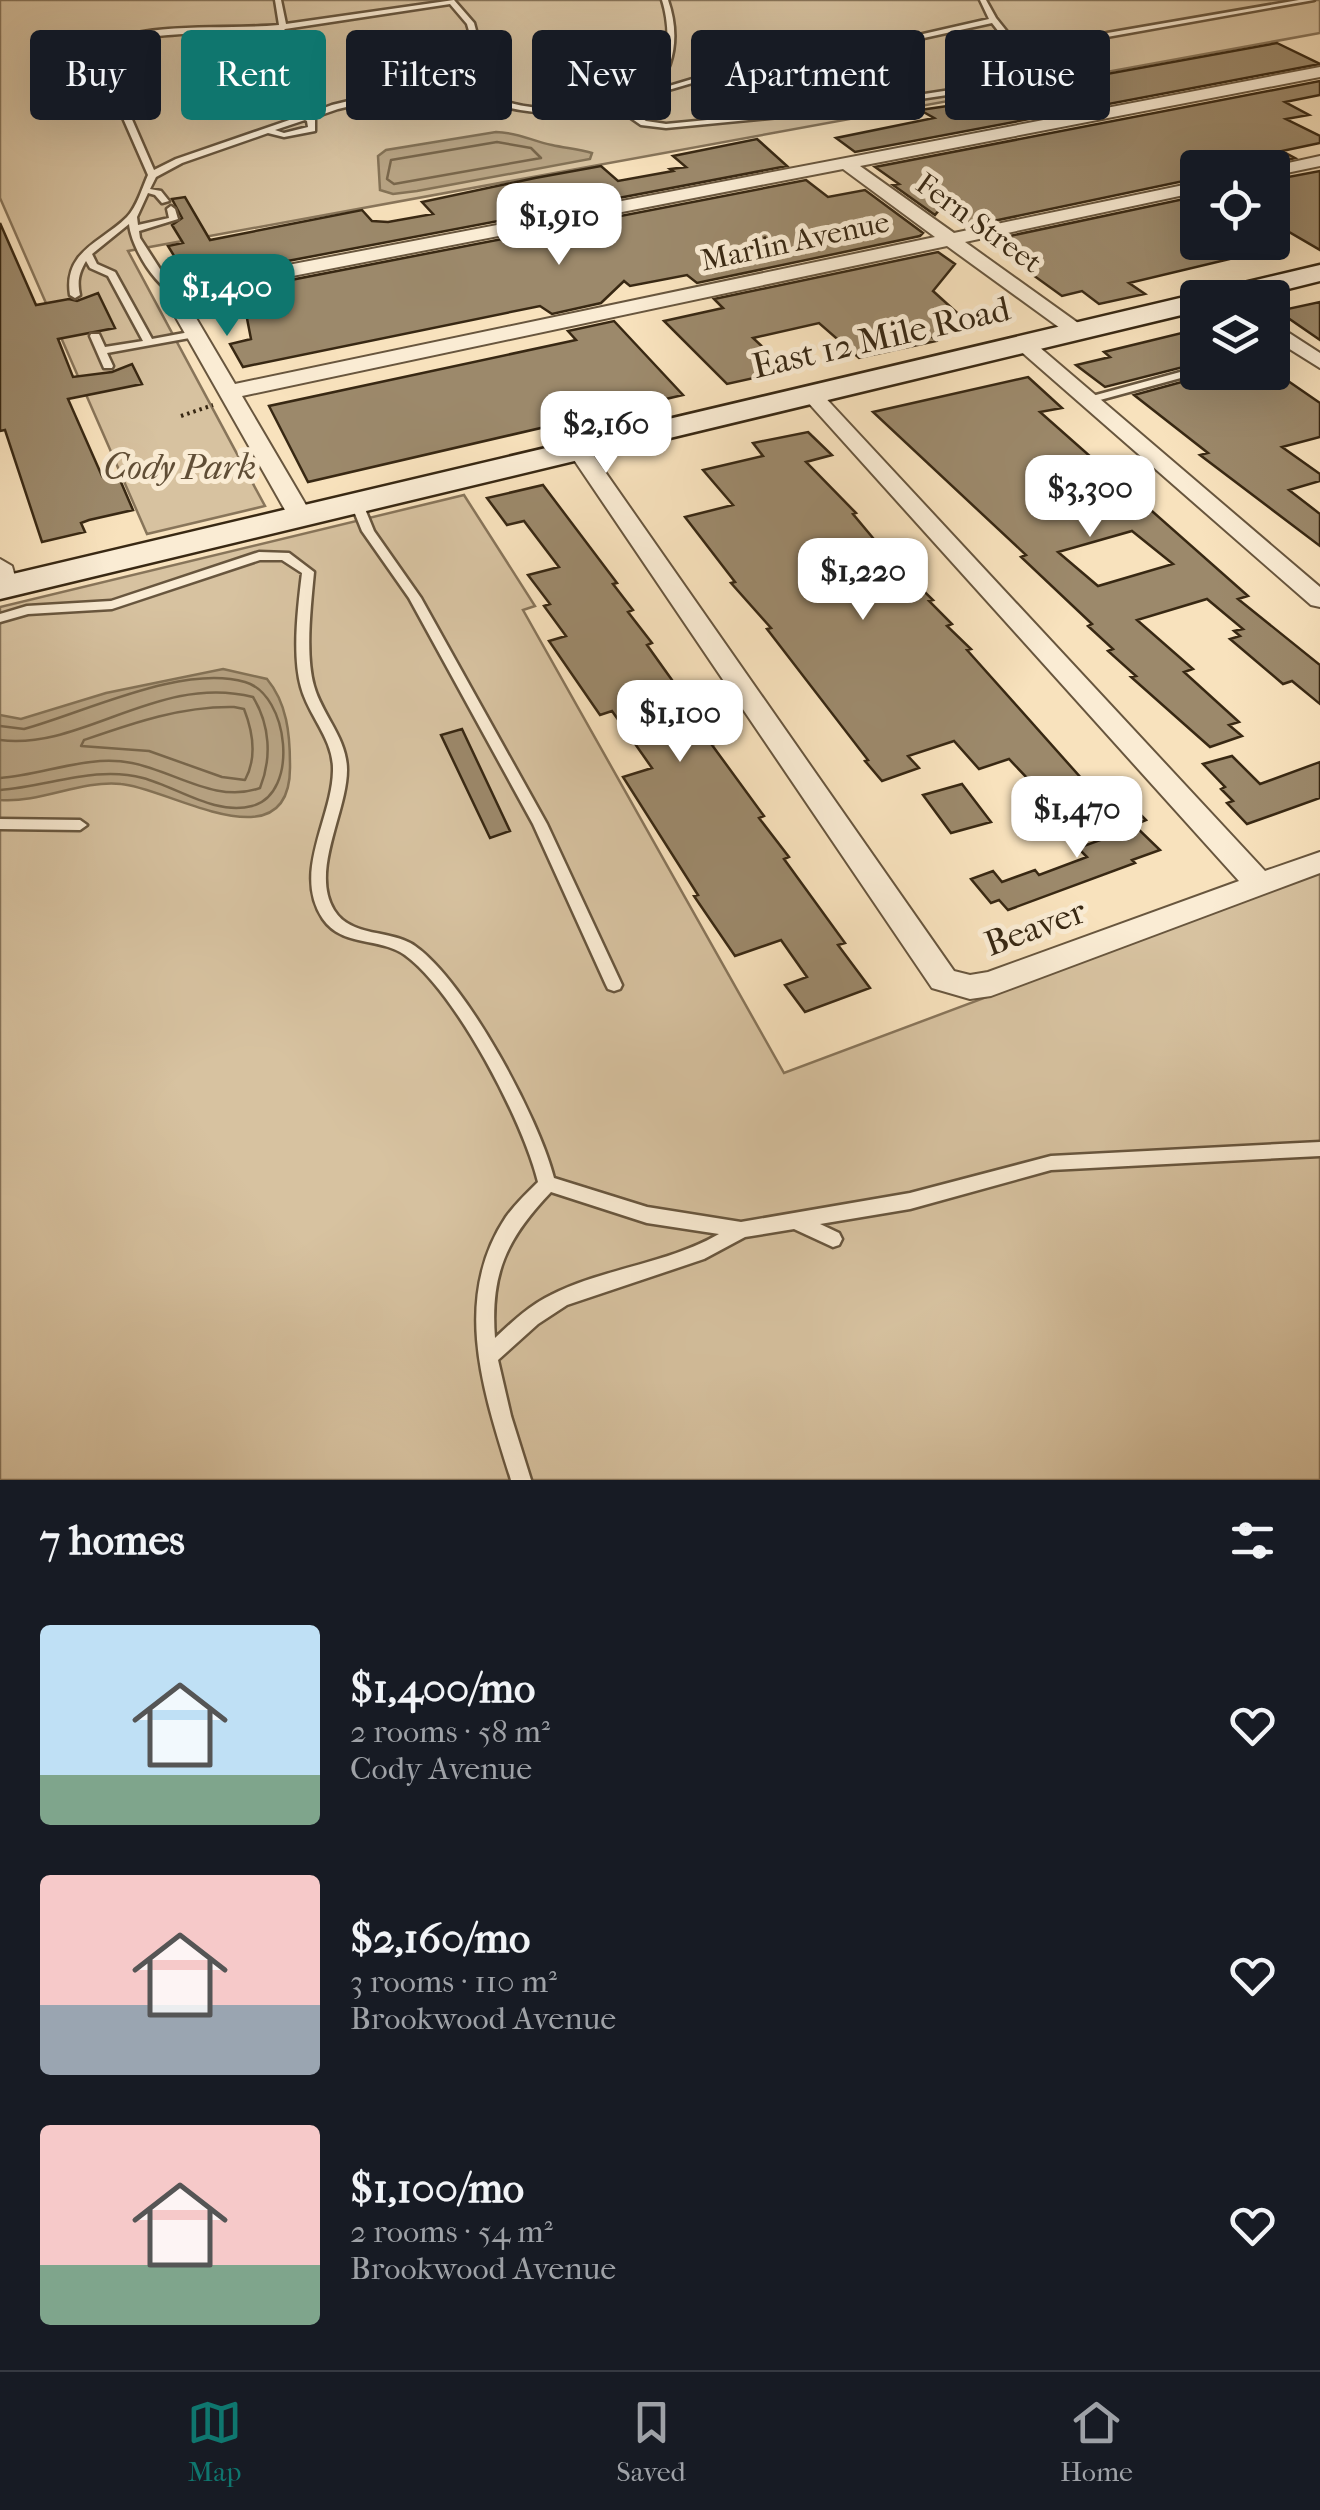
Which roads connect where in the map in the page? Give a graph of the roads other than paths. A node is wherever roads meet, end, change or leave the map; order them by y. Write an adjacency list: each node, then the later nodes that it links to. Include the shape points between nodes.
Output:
1 (278, 0): 7 (lane)
2 (665, 0): 10 (lane)
3 (982, 0): 6 (lane)
4 (1312, 0): 14 (lane)
5 (450, 1): 7 (lane); 9 (lane)
6 (990, 20): 11 (lane); 12 (lane)
7 (282, 26): 8 (lane); 23 (lane, via 124,36 80,56 76,67 127,118)
8 (279, 30)
9 (475, 30)
10 (671, 30)
11 (956, 30)
12 (999, 30)
13 (945, 33): 16 (lane, via 765,61)
14 (1110, 35)
15 (1320, 72): 21 (street)
16 (671, 88)
17 (945, 93): 19 (lane, via 666,126)
18 (300, 120): 23 (lane)
19 (640, 120)
20 (1320, 161): 22 (street)
21 (844, 163): 28 (street, Fern Street); 32 (street)
22 (1290, 167)
23 (152, 175): 24 (lane)
24 (145, 190): 26 (lane); 27 (lane, via 158,193 174,219)
25 (1180, 190): 28 (street, Marlin Avenue)
26 (134, 217): 27 (lane); 29 (lane)
27 (134, 229): 32 (lane, via 165,285)
28 (949, 239): 35 (street, Fern Street); 46 (street, Marlin Avenue)
29 (87, 254): 33 (lane, via 74,271); 39 (lane, via 112,274)
30 (1320, 273): 31 (main road, East 12 Mile Road)
31 (1290, 280)
32 (179, 294): 36 (street, via 176,300)
33 (74, 295)
34 (1180, 307): 35 (main road, East 12 Mile Road)
35 (1078, 332): 40 (main road, East 12 Mile Road)
36 (195, 334): 39 (lane); 46 (street)
37 (95, 336): 41 (lane)
38 (1290, 341): 42 (street)
39 (149, 343): 41 (lane)
40 (1024, 344): 45 (main road, East 12 Mile Road); 47 (street)
41 (102, 351): 43 (lane)
42 (1320, 362)
43 (108, 366)
44 (1180, 375): 47 (lane)
45 (812, 395): 48 (main road, East 12 Mile Road); 56 (street)
46 (225, 398): 50 (street)
47 (1090, 400): 52 (street)
48 (579, 451): 49 (main road, East 12 Mile Road); 56 (street, Beaver, via 942,980 991,984)
49 (357, 504): 50 (main road, East 12 Mile Road); 57 (lane, via 540,824)
50 (300, 517): 51 (main road, East 12 Mile Road)
51 (2, 590): 59 (lane, via 28,610 112,604 259,556 285,556 308,572 306,681 340,769 320,869 321,898 343,929 412,952 443,987 517,1100 545,1161)
52 (1320, 600)
53 (0, 824): 54 (lane)
54 (80, 825)
55 (1320, 862): 56 (street, Beaver)
56 (1259, 884)
57 (614, 984)
58 (1320, 1149): 60 (lane, via 1051,1163 910,1201)
59 (547, 1184): 61 (lane, via 664,1219); 63 (lane, via 512,1224 486,1281)
60 (796, 1221): 61 (lane); 62 (lane)
61 (741, 1230): 63 (lane, via 665,1267 558,1300)
62 (833, 1239)
63 (487, 1358): 64 (lane)
64 (521, 1480)

